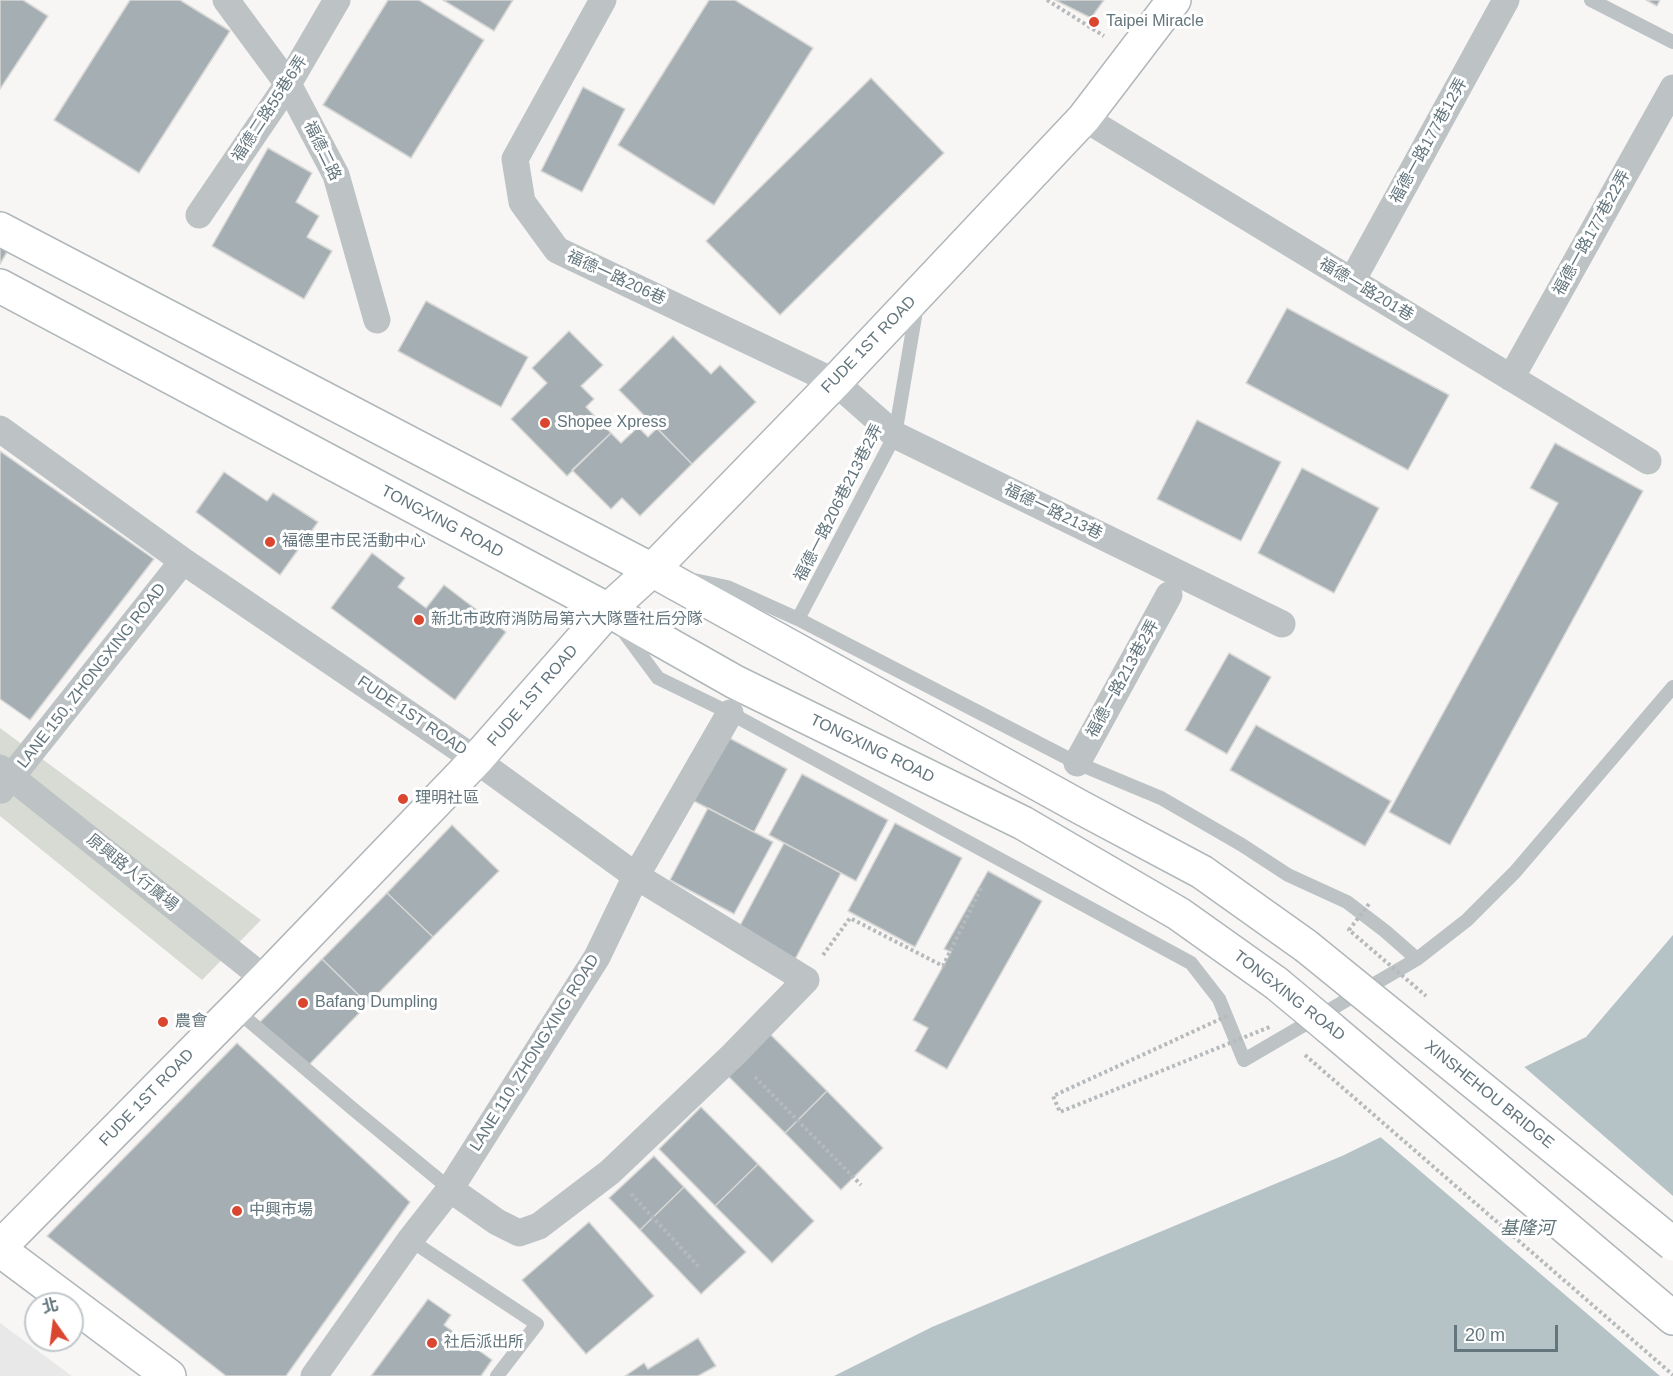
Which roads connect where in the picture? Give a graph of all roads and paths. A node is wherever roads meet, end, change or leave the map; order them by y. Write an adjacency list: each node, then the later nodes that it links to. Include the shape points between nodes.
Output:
1 (226, 0): 10 (street, 福德二路)
2 (337, 0): 10 (street, 福德二路55巷6弄)
3 (603, 0): 20 (street, 福德一路206巷, via 515,159 522,202 557,250)
4 (1047, 0): 9 (path)
5 (1174, 0): 9 (street, FUDE 1ST ROAD)
6 (1506, 0): 15 (street, 福德一路177巷12弄)
7 (1591, 0): 8 (lane)
8 (1673, 42)
9 (1133, 54): 12 (street, FUDE 1ST ROAD)
10 (288, 84): 13 (street, 福德二路55巷6弄); 18 (street, 福德二路, via 336,175)
11 (1673, 88): 19 (street, 福德一路177巷22弄)
12 (1084, 118): 15 (street, 福德一路201巷); 17 (street, FUDE 1ST ROAD)
13 (199, 215)
14 (0, 229): 25 (street)
15 (1352, 281): 19 (street, 福德一路201巷)
16 (0, 286): 27 (street, TONGXING ROAD)
17 (919, 293): 20 (street, FUDE 1ST ROAD); 22 (lane, 福德一路206巷213巷2弄)
18 (377, 320)
19 (1511, 378): 23 (street, 福德一路201巷)
20 (835, 382): 22 (street, 福德一路213巷); 25 (street, FUDE 1ST ROAD)
21 (0, 429): 24 (street, FUDE 1ST ROAD)
22 (895, 435): 28 (lane, 福德一路206巷213巷2弄); 29 (street, 福德一路213巷)
23 (1648, 461)
24 (183, 561): 32 (street, FUDE 1ST ROAD); 34 (street, LANE 150, ZHONGXING ROAD)
25 (652, 570): 27 (street, FUDE 1ST ROAD); 28 (lane, via 727,587); 49 (street, XINSHEHOU BRIDGE, bridge, via 1202,872 1306,946)
26 (1169, 595): 33 (street, 福德一路213巷2弄)
27 (608, 610): 31 (lane, via 658,678); 32 (street, FUDE 1ST ROAD); 52 (street, TONGXING ROAD, bridge, via 735,682 1023,823 1179,914 1276,983)
28 (798, 619): 33 (lane)
29 (1282, 624)
30 (1673, 687): 37 (lane, via 1515,872 1467,920)
31 (730, 713): 35 (street, LANE 110, ZHONGXING ROAD); 41 (lane, via 1191,963)
32 (476, 760): 35 (street, FUDE 1ST ROAD); 38 (street, FUDE 1ST ROAD)
33 (1077, 763): 37 (lane, via 1161,798 1288,875 1347,902)
34 (4, 778): 38 (street, 原興路人行廣場)
35 (636, 876): 39 (street, FUDE 1ST ROAD); 47 (street, LANE 110, ZHONGXING ROAD, via 597,957)
36 (982, 886): 39 (path, via 943,966 850,918)
37 (1417, 959): 41 (lane, via 1244,1060)
38 (265, 979): 40 (street, FUDE 1ST ROAD)
39 (806, 980): 44 (street)
40 (234, 1009): 47 (lane); 50 (street, FUDE 1ST ROAD)
41 (1227, 1016): 42 (path, bridge, via 1053,1096 1060,1112 1271,1026)
42 (1280, 1033)
43 (1298, 1049): 56 (path, bridge)
44 (733, 1055): 45 (street); 46 (path)
45 (610, 1172): 47 (street, via 539,1226 519,1233); 51 (path)
46 (861, 1185)
47 (450, 1189): 48 (street, LANE 110, ZHONGXING ROAD)
48 (410, 1240): 54 (street, LANE 110, ZHONGXING ROAD); 55 (lane, via 537,1324)
49 (1673, 1244)
50 (0, 1249): 53 (street)
51 (699, 1267)
52 (1673, 1318)
53 (169, 1376)
54 (314, 1376)
55 (497, 1376)
56 (1673, 1376)

